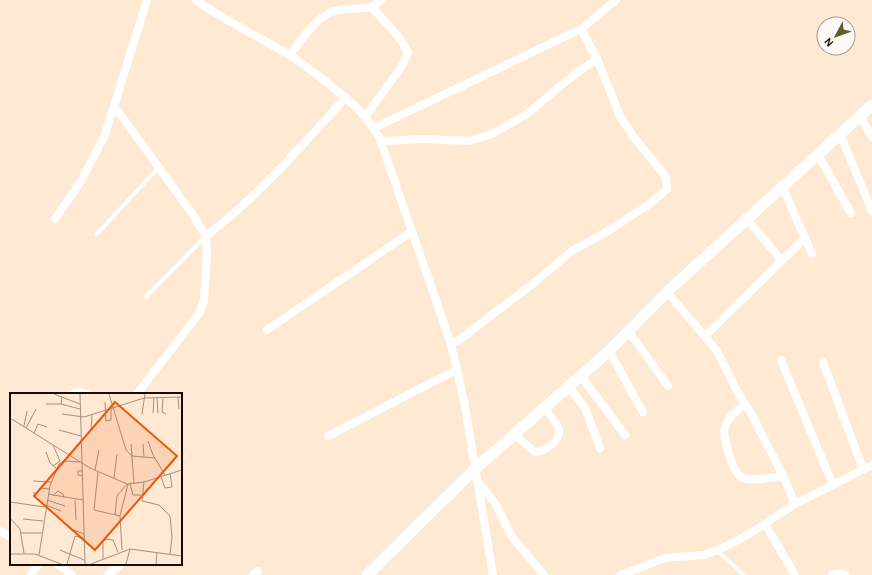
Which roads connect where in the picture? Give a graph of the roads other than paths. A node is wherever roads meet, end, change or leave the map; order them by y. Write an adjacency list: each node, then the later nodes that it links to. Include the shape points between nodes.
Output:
1 (146, 0): 11 (street)
2 (196, 0): 7 (street, via 235,26)
3 (381, 0): 5 (street)
4 (616, 0): 6 (street)
5 (372, 7): 7 (street, via 338,10 323,16); 12 (street, via 401,40 408,53 402,66)
6 (581, 29): 8 (street); 14 (street)
7 (290, 55): 9 (street)
8 (597, 59): 17 (street, via 574,74 527,114 492,134 469,141); 36 (street, via 620,116 666,177 667,189 651,203 572,251 535,282)
9 (346, 97): 12 (street); 27 (street, via 271,178)
10 (872, 105): 13 (main road)
11 (115, 107): 19 (street); 23 (street, via 97,152)
12 (366, 116): 14 (street)
13 (860, 116): 15 (main road); 16 (street)
14 (374, 128): 17 (street)
15 (840, 134): 18 (main road); 21 (street)
16 (872, 137)
17 (380, 139): 25 (street)
18 (818, 155): 20 (main road); 22 (street)
19 (159, 167): 26 (lane); 27 (street)
20 (782, 186): 24 (main road); 28 (street)
21 (872, 211)
22 (851, 213)
23 (55, 219)
24 (747, 219): 30 (street); 31 (main road)
25 (411, 232): 33 (street); 36 (street)
26 (96, 235)
27 (206, 236): 32 (lane); 44 (street, via 204,300 200,312)
28 (805, 238): 29 (street); 30 (street)
29 (812, 254)
30 (781, 260): 35 (street)
31 (668, 292): 34 (main road); 35 (street)
32 (146, 297)
33 (267, 330)
34 (629, 332): 37 (main road); 42 (street)
35 (705, 336): 45 (street, via 717,351)
36 (451, 344): 40 (street)
37 (609, 351): 41 (main road); 47 (street)
38 (781, 360): 57 (street)
39 (823, 362): 54 (street)
40 (456, 370): 50 (street); 53 (street)
41 (582, 376): 43 (main road); 49 (street)
42 (668, 386)
43 (569, 387): 46 (main road); 51 (street, via 585,408)
44 (138, 393)
45 (745, 404): 55 (street); 55 (street, via 728,419 724,431 733,467 737,474 747,479)
46 (543, 407): 48 (main road); 48 (street, via 559,428 559,439 545,450 535,452)
47 (643, 412)
48 (514, 434): 53 (main road)
49 (625, 435)
50 (328, 436)
51 (600, 448)
52 (872, 465): 54 (street)
53 (476, 469): 56 (street); 69 (main road)
54 (863, 469): 57 (street)
55 (783, 476): 58 (street)
56 (478, 482): 70 (street); 71 (street, via 495,503 512,537)
57 (834, 485): 58 (street)
58 (795, 504): 59 (street)
59 (765, 524): 62 (street); 74 (street)
60 (0, 531): 61 (street)
61 (10, 536)
62 (716, 550): 72 (street, via 704,555 664,558); 73 (lane)
63 (37, 565): 66 (street)
64 (58, 565): 67 (street)
65 (120, 565): 68 (street)
66 (32, 575)
67 (72, 575)
68 (108, 575)
69 (367, 575)
70 (493, 575)
71 (544, 575)
72 (622, 575)
73 (744, 575)
74 (796, 575)
75 (832, 575): 76 (street)
76 (846, 575)

